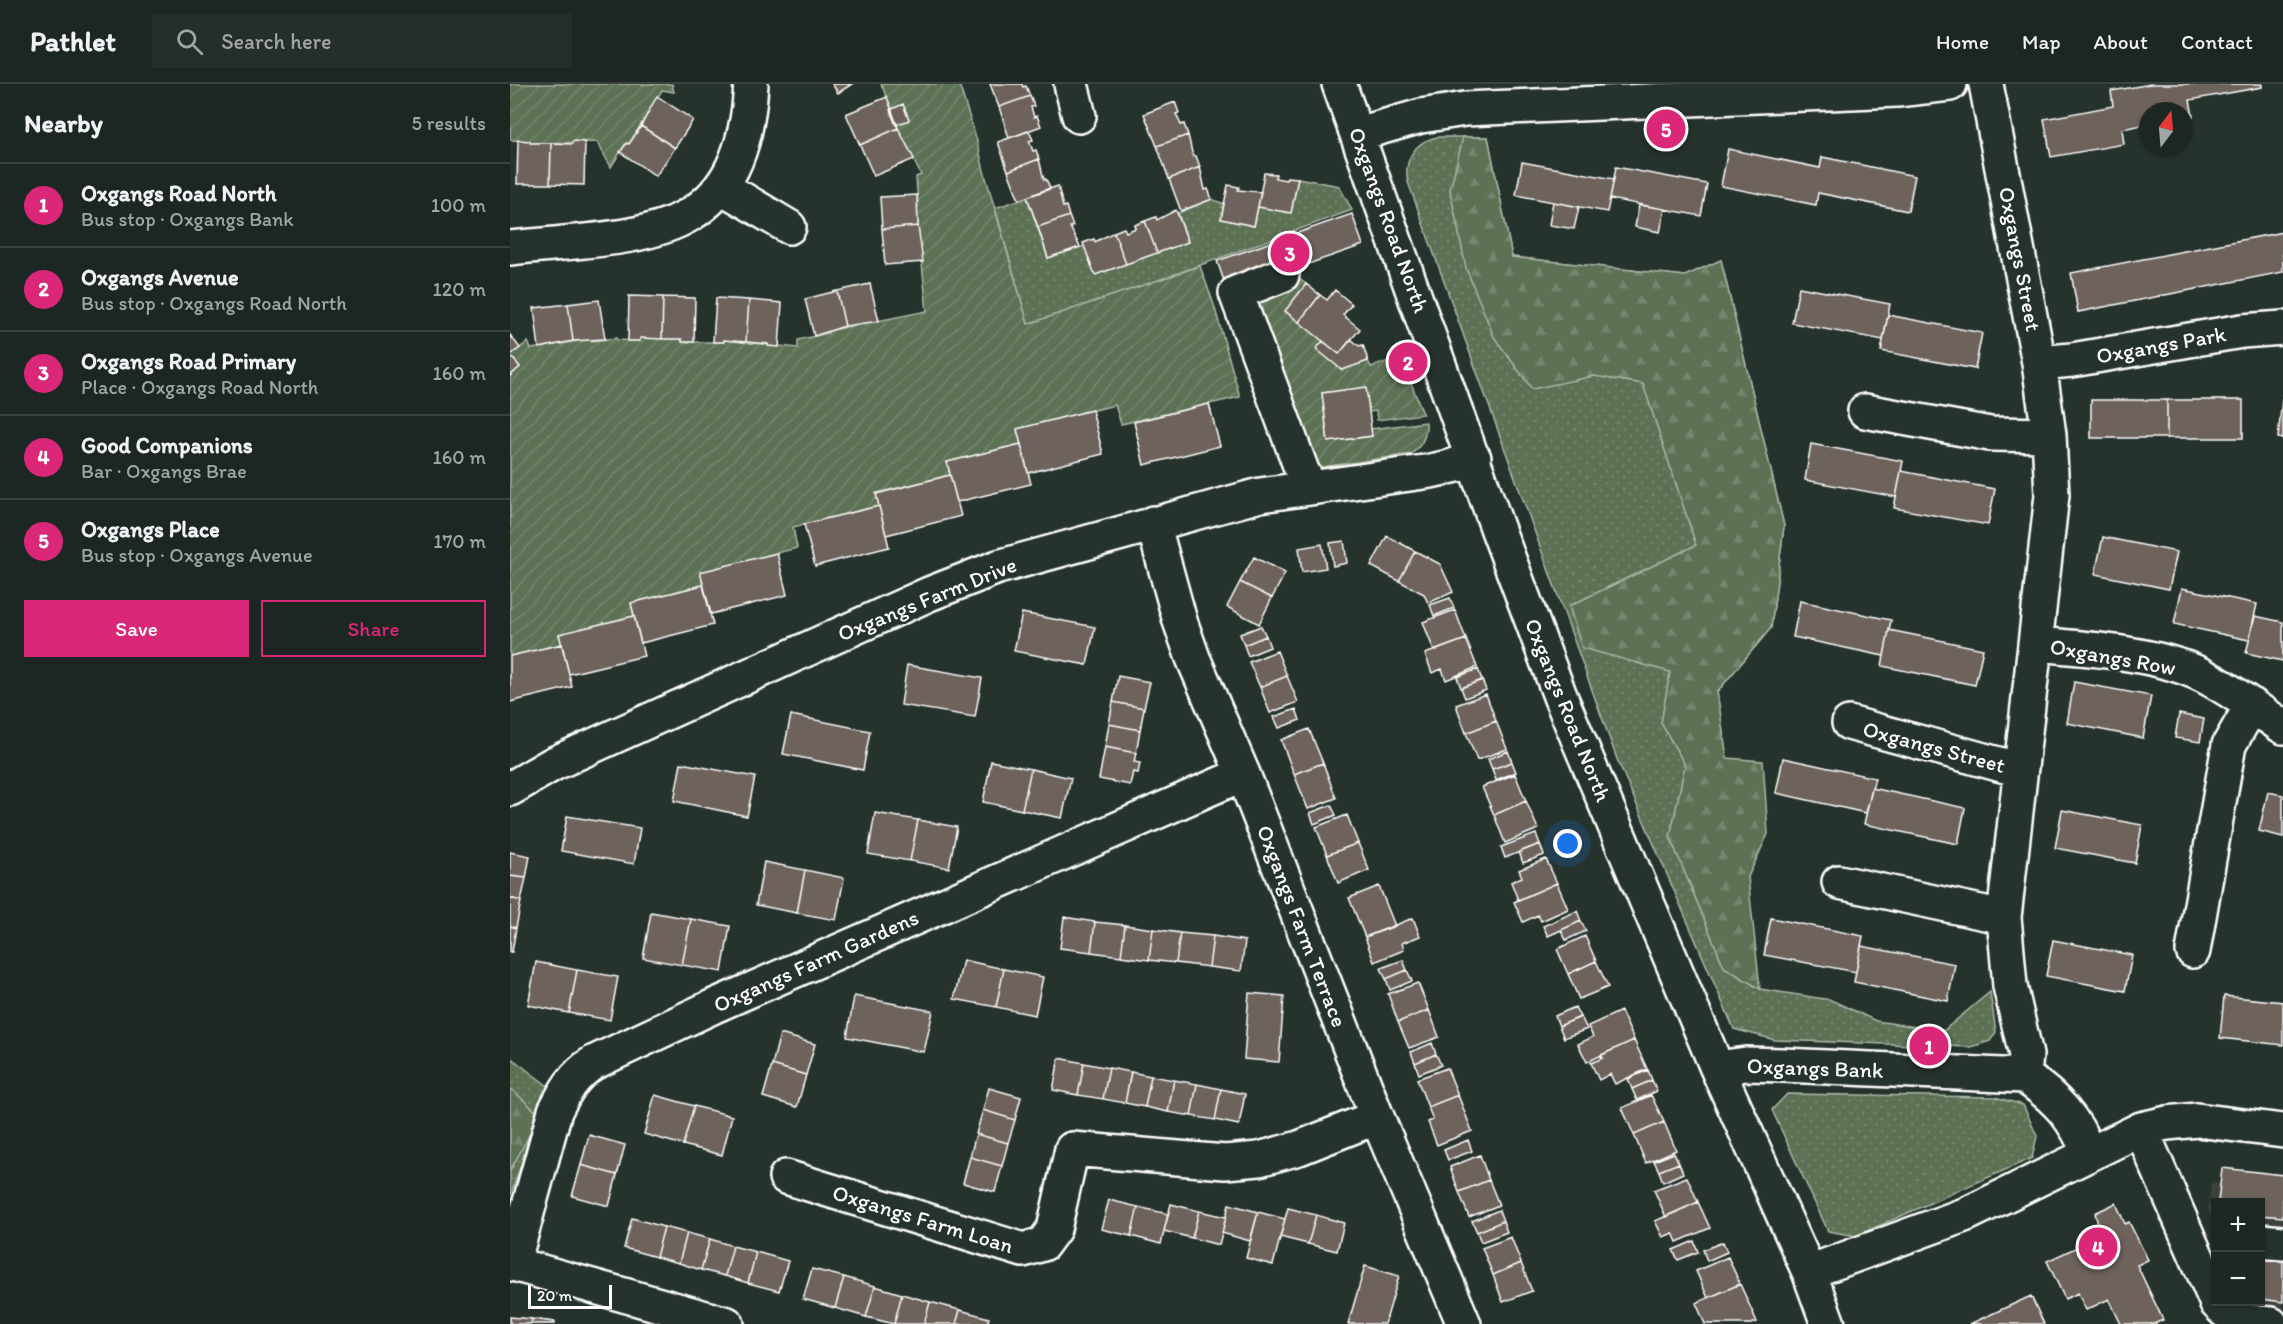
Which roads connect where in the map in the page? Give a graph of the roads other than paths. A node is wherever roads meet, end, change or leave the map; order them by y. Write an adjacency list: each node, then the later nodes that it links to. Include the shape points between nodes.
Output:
1 (751, 84): 9 (street, via 747,127 733,171)
2 (1071, 84): 7 (street)
3 (1339, 84): 8 (street, Oxgangs Road North)
4 (1950, 84): 6 (street, via 1897,90)
5 (1986, 84): 14 (street, Oxgangs Street)
6 (1699, 92): 8 (street, via 1465,109 1421,116)
7 (1079, 116)
8 (1358, 134): 17 (street, Oxgangs Road North)
9 (722, 187): 10 (street); 11 (street, via 696,212 672,224 614,237)
10 (789, 227)
11 (510, 248)
12 (1282, 275): 18 (street, via 1236,293)
13 (2283, 328): 14 (street, Oxgangs Park)
14 (2039, 363): 16 (street, Oxgangs Street)
15 (1865, 411): 16 (street, via 1990,434)
16 (2049, 435): 20 (street, Oxgangs Street, via 2052,495)
17 (1474, 458): 18 (street, Oxgangs Farm Drive, via 1431,471); 30 (street, Oxgangs Road North, via 1560,696)
18 (1311, 487): 19 (street, Oxgangs Farm Drive, via 1260,495)
19 (1153, 523): 25 (street, Oxgangs Farm Terrace, via 1193,658); 26 (street, Oxgangs Farm Drive, via 998,567 929,594 553,764)
20 (2035, 644): 21 (street, Oxgangs Row, via 2071,646 2167,663 2201,675); 24 (street, Oxgangs Street)
21 (2252, 705): 23 (street, Oxgangs Row); 29 (street, via 2229,745)
22 (1849, 723): 24 (street, Oxgangs Street)
23 (2283, 727)
24 (2020, 770): 28 (street, Oxgangs Street)
25 (1243, 774): 32 (street, Oxgangs Farm Terrace); 39 (street, Oxgangs Farm Gardens, via 592,1063 579,1072 555,1111)
26 (510, 789)
27 (1839, 882): 28 (street)
28 (2004, 917): 31 (street, Oxgangs Street, via 2010,986 2026,1055)
29 (2193, 951)
30 (1717, 1068): 31 (street, Oxgangs Bank, via 1755,1064); 40 (street, Oxgangs Road North)
31 (2024, 1076): 35 (street, via 2048,1093 2079,1129)
32 (1377, 1117): 36 (street, Oxgangs Farm Loan, via 1299,1148 1259,1159 1225,1162 1074,1140 1054,1229 1043,1244 1023,1250); 44 (street, Oxgangs Farm Terrace)
33 (2141, 1130): 34 (street, via 2197,1120); 35 (street); 41 (street)
34 (2283, 1131)
35 (2089, 1154): 40 (street, via 1967,1214)
36 (786, 1177)
37 (2265, 1241): 38 (street)
38 (2283, 1243)
39 (511, 1263): 43 (street)
40 (1809, 1272): 45 (street, Oxgangs Road North)
41 (2211, 1290)
42 (2220, 1306): 46 (street, via 2240,1320)
43 (727, 1324)
44 (1464, 1324)
45 (1828, 1324)
46 (2271, 1324)

